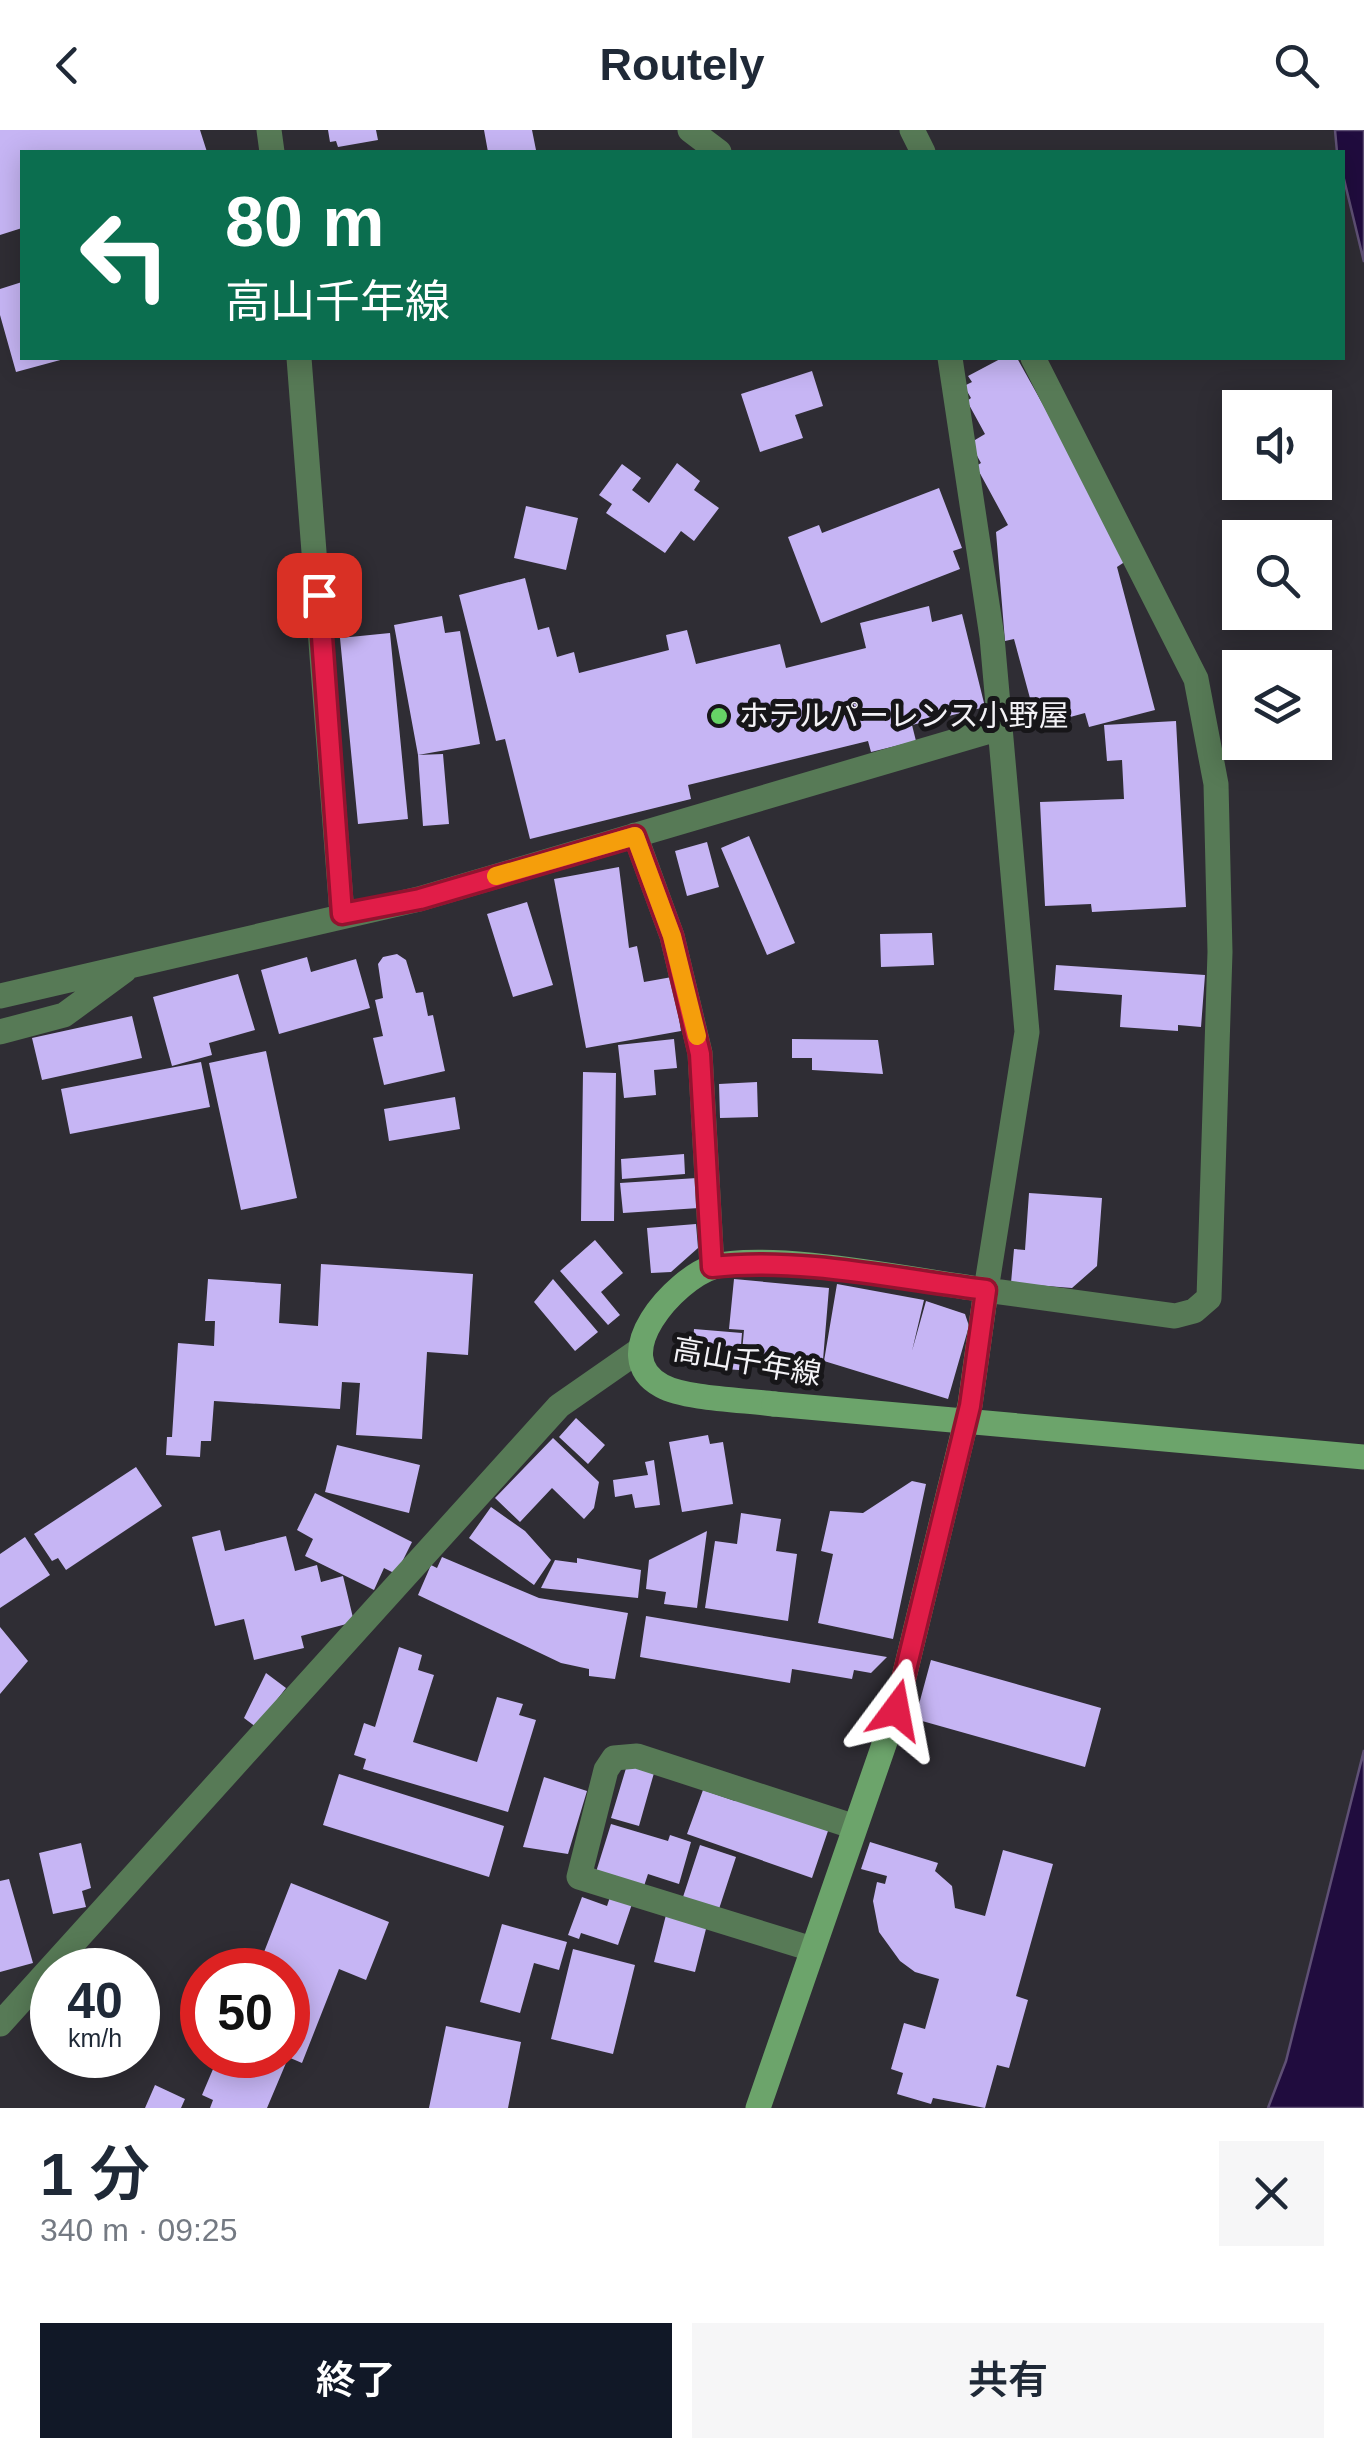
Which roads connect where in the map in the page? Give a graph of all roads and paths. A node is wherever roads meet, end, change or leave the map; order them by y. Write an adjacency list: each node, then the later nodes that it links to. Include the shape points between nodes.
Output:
1 (690, 130): 2 (street)
2 (715, 150)
3 (299, 360): 8 (street)
4 (950, 360): 6 (street)
5 (1034, 360): 13 (street, via 1196,679 1213,766 1220,952 1209,1298 1175,1316)
6 (1000, 728): 7 (street); 13 (street, via 1026,1032)
7 (635, 836): 8 (street, via 420,899); 12 (street, via 672,936 700,1054)
8 (342, 914): 9 (street)
9 (132, 965): 10 (street); 11 (street, via 64,1015)
10 (0, 996)
11 (0, 1032)
12 (712, 1267): 13 (main road, via 752,1263); 14 (main road, 高山千年線, via 654,1316)
13 (986, 1290): 16 (main road, via 970,1406 896,1710)
14 (638, 1351): 15 (main road, 高山千年線, bridge, via 645,1373 664,1388 774,1404); 18 (street, via 560,1406)
15 (1364, 1457)
16 (852, 1826): 17 (main road); 17 (street, via 637,1756 614,1758 606,1770 579,1877)
17 (812, 1949): 19 (main road)
18 (0, 2024)
19 (758, 2108)

